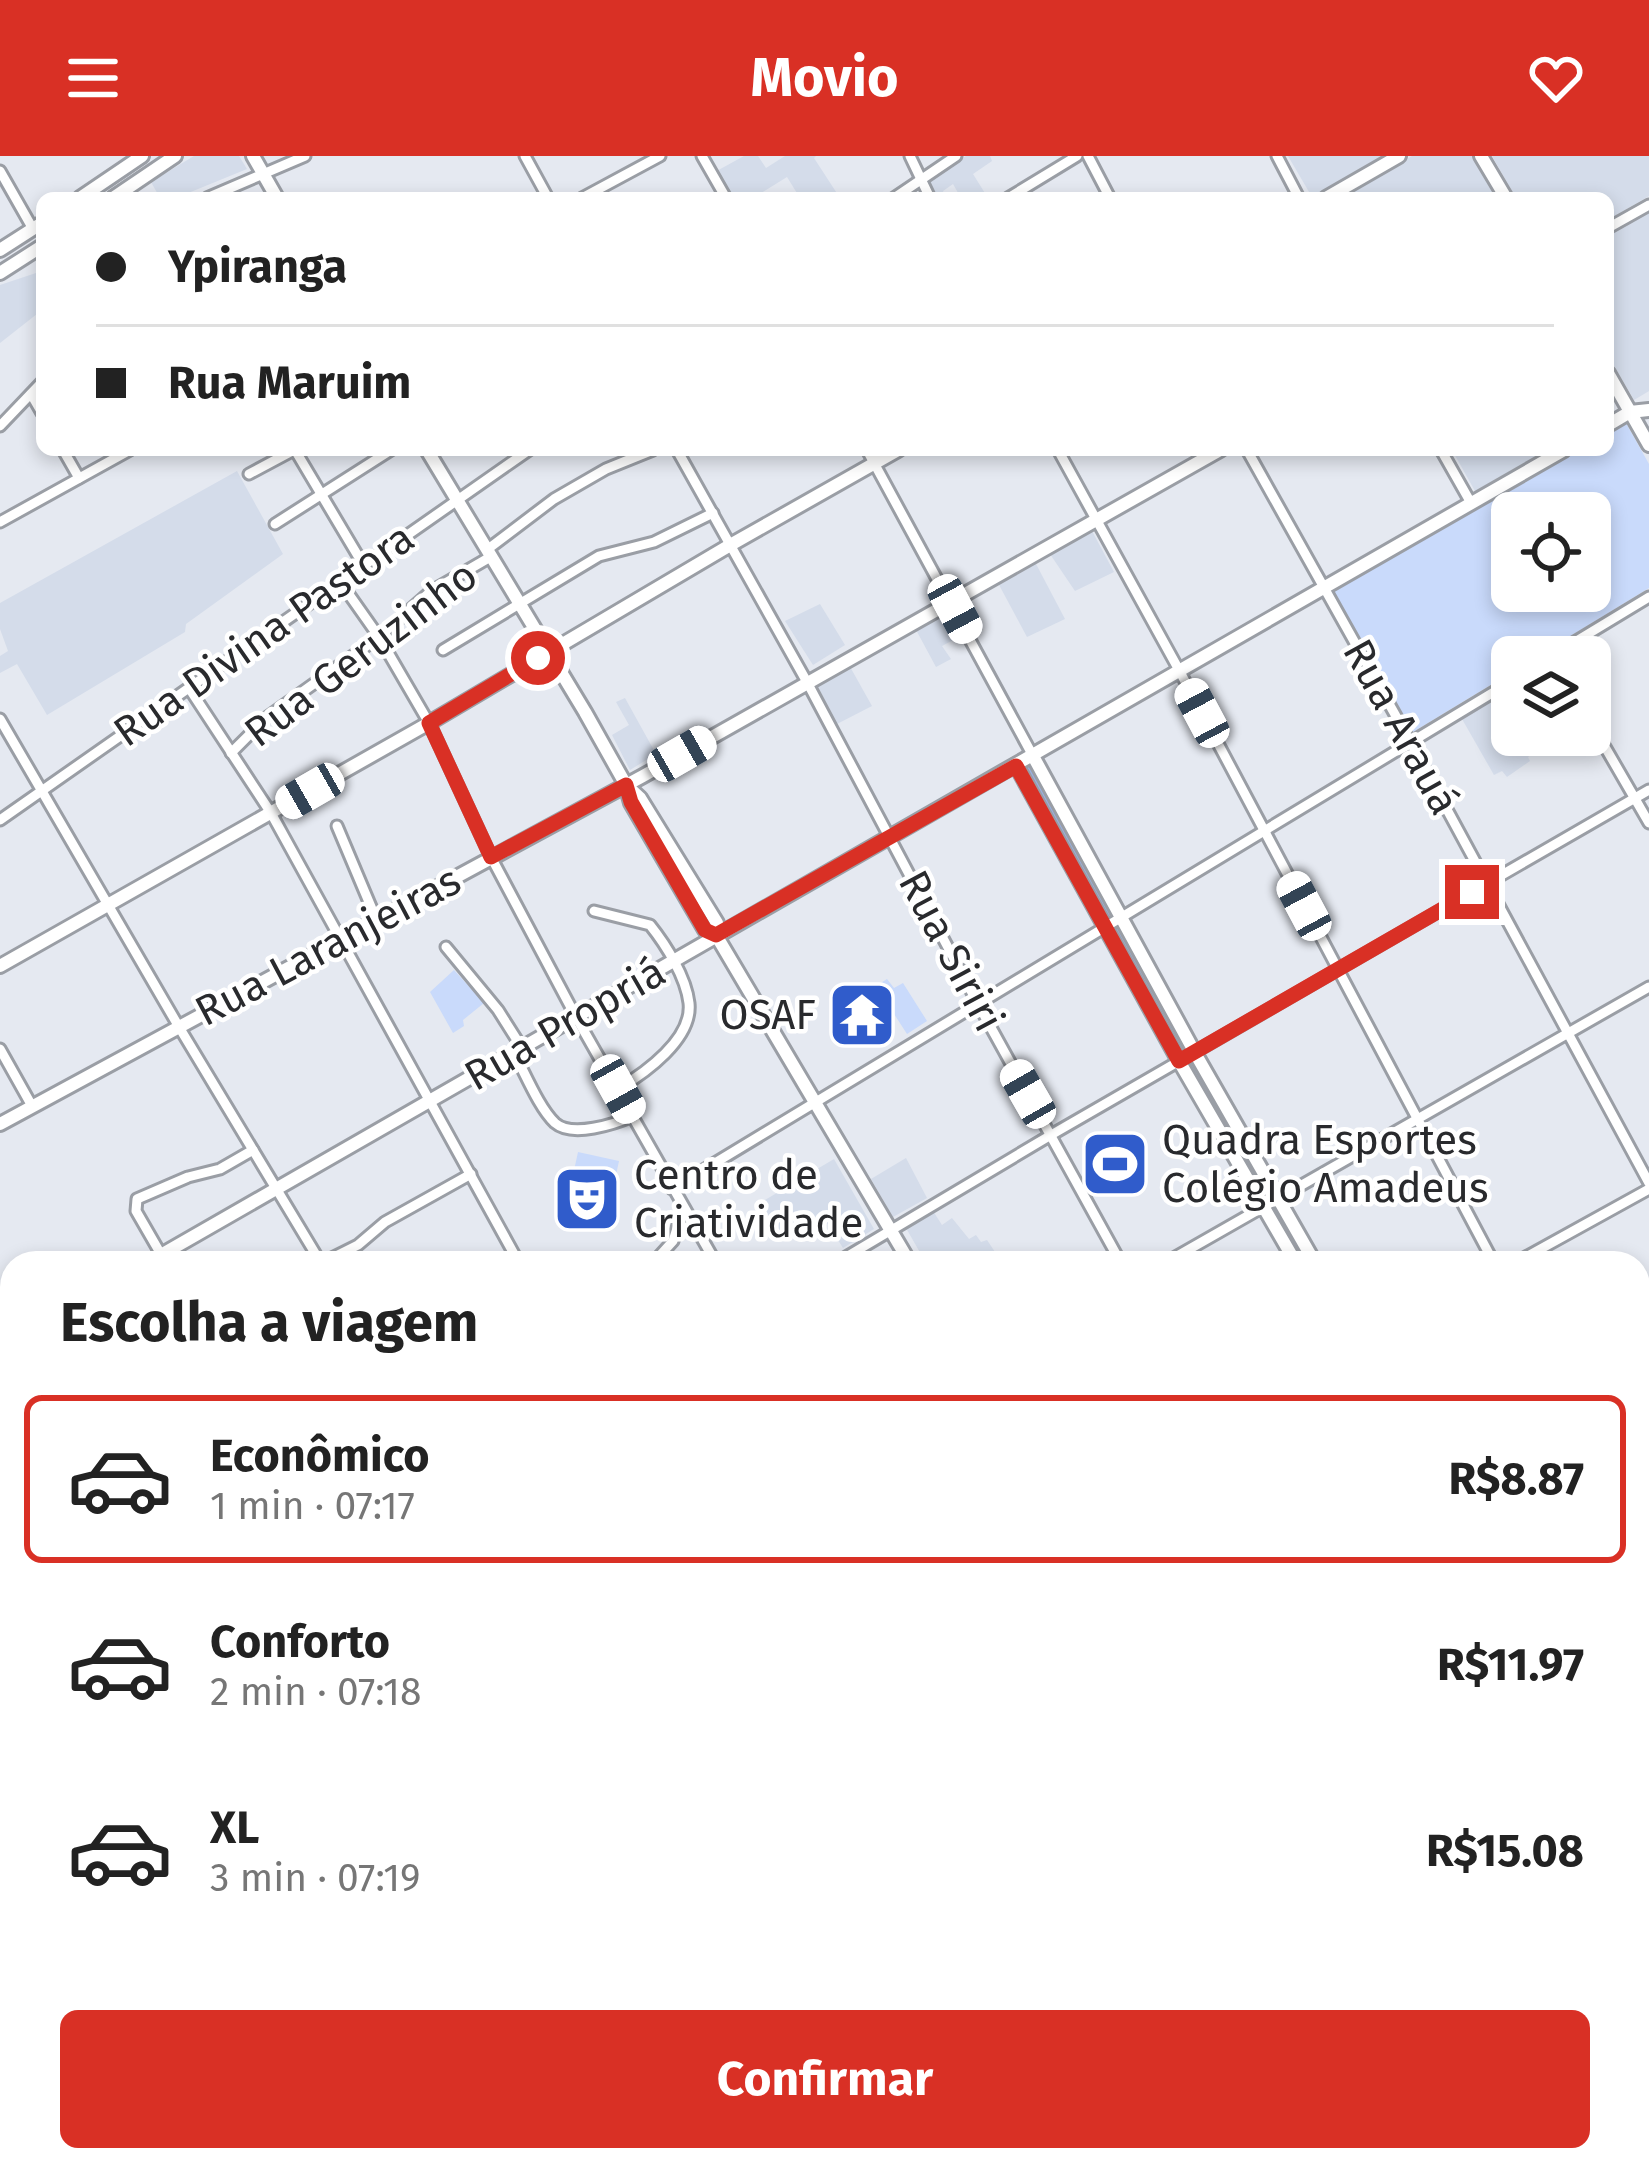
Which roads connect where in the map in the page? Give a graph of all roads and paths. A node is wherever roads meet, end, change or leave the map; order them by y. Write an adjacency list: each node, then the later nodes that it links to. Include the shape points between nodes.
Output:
1 (142, 156): 18 (street)
2 (176, 156): 19 (street)
3 (253, 156): 16 (street)
4 (304, 156): 16 (street)
5 (525, 156): 22 (street)
6 (660, 156): 23 (street)
7 (702, 156): 24 (street)
8 (910, 156): 17 (street)
9 (956, 156): 17 (street)
10 (1077, 156): 27 (street)
11 (1088, 156): 28 (street)
12 (1277, 156): 29 (street)
13 (1399, 156): 30 (street)
14 (1481, 156): 31 (street)
15 (0, 171): 33 (street)
16 (263, 174): 20 (street); 21 (street)
17 (921, 180): 25 (street); 26 (street)
18 (89, 192)
19 (122, 192)
20 (221, 192)
21 (274, 192)
22 (545, 192)
23 (594, 192)
24 (722, 192)
25 (903, 192)
26 (927, 192)
27 (1018, 192)
28 (1108, 192)
29 (1296, 192)
30 (1336, 192)
31 (1502, 192)
32 (1649, 205): 34 (street)
33 (36, 225)
34 (1614, 225)
35 (36, 227): 36 (street)
36 (0, 250)
37 (36, 251): 38 (street)
38 (0, 273)
39 (1614, 384): 44 (street)
40 (36, 389): 41 (street)
41 (31, 394): 42 (street); 46 (street)
42 (36, 403)
43 (1649, 410): 44 (street)
44 (1630, 412): 45 (street); 47 (street)
45 (1614, 421)
46 (0, 426)
47 (1649, 445)
48 (66, 456): 66 (street)
49 (119, 456): 66 (street)
50 (283, 456): 65 (street)
51 (298, 456): 67 (street)
52 (382, 456): 67 (street)
53 (431, 456): 68 (street)
54 (520, 456): 68 (street, Rua Divina Pastora)
55 (638, 456): 75 (street, Rua Geruzinho, via 554,499)
56 (681, 456): 70 (street, Rua Siriri)
57 (870, 456): 64 (street)
58 (888, 456): 64 (street)
59 (1061, 456): 71 (street)
60 (1210, 456): 71 (street, Rua Laranjeiras)
61 (1250, 456): 78 (street, Rua Arauá)
62 (1444, 456): 69 (street)
63 (1553, 456): 69 (street, Rua Propriá)
64 (875, 464): 74 (street); 80 (street)
65 (249, 474)
66 (79, 478): 72 (street)
67 (322, 494): 73 (street); 76 (street)
68 (457, 500): 75 (street); 76 (street, Rua Divina Pastora)
69 (1471, 503): 78 (street, Rua Propriá)
70 (713, 513): 74 (street, Rua Siriri); 81 (street, via 654,542 598,556)
71 (1096, 521): 80 (street, Rua Laranjeiras); 86 (street)
72 (0, 522)
73 (275, 524)
74 (732, 544): 85 (street); 87 (street, Rua Siriri)
75 (490, 553): 81 (street); 83 (street, Rua Geruzinho)
76 (364, 566): 77 (street, Rua Divina Pastora)
77 (341, 583): 83 (street); 88 (street, Rua Divina Pastora)
78 (1324, 587): 86 (street, Rua Propriá); 92 (street, Rua Arauá)
79 (1649, 597): 82 (street)
80 (952, 602): 87 (street, Rua Laranjeiras); 95 (street)
81 (521, 605): 84 (street); 85 (street)
82 (1585, 636)
83 (379, 637): 91 (street); 93 (street, Rua Geruzinho)
84 (443, 650)
85 (550, 651): 91 (street); 96 (street)
86 (1179, 670): 95 (street, Rua Propriá); 104 (street)
87 (807, 682): 96 (street, Rua Laranjeiras); 105 (street, Rua Siriri)
88 (189, 688): 93 (street); 98 (street, Rua Divina Pastora)
89 (1491, 693): 92 (street)
90 (0, 719): 98 (street)
91 (429, 723): 100 (street); 106 (street)
92 (1411, 743): 104 (street); 107 (street, Rua Arauá)
93 (231, 753): 100 (street)
94 (1611, 756): 99 (street)
95 (1024, 760): 105 (street, Rua Propriá); 111 (street); 111 (street)
96 (626, 785): 106 (street, Rua Laranjeiras); 112 (street, via 718,923)
97 (1649, 790): 99 (street)
98 (41, 791): 101 (street, Rua Divina Pastora); 108 (street)
99 (1636, 799): 102 (street); 107 (street)
100 (271, 813): 108 (street); 113 (street)
101 (0, 820)
102 (1649, 823)
103 (337, 826): 110 (street)
104 (1264, 830): 111 (street); 117 (street)
105 (889, 836): 112 (street, Rua Propriá); 119 (street, Rua Siriri)
106 (491, 857): 110 (street, Rua Laranjeiras); 120 (street)
107 (1486, 884): 117 (street); 122 (street, Rua Arauá)
108 (108, 906): 116 (street); 121 (street)
109 (594, 911): 115 (street, via 650,925)
110 (376, 921): 113 (street, Rua Laranjeiras)
111 (1114, 921): 119 (street); 125 (street)
112 (716, 935): 115 (street, Rua Propriá); 128 (street)
113 (340, 940): 121 (street, Rua Laranjeiras); 127 (street)
114 (446, 947): 124 (street, via 498,1010)
115 (673, 961): 120 (street, Rua Propriá); 126 (street, via 689,1001 681,1034)
116 (0, 966)
117 (1338, 970): 125 (street); 131 (street)
118 (1649, 987): 122 (street)
119 (978, 1004): 128 (street); 133 (street, Rua Siriri)
120 (576, 1017): 124 (street, Rua Propriá); 126 (street)
121 (179, 1027): 129 (street, Rua Laranjeiras); 134 (street)
122 (1569, 1034): 131 (street); 136 (street, Rua Arauá)
123 (0, 1049): 129 (street)
124 (518, 1050): 127 (street, Rua Propriá); 130 (street, via 556,1123 597,1128)
125 (1187, 1057): 133 (street); 139 (street)
126 (618, 1089): 130 (street)
127 (430, 1102): 135 (street); 137 (street, Rua Propriá)
128 (815, 1105): 138 (street); 141 (street)
129 (32, 1106): 132 (street, Rua Laranjeiras)
130 (633, 1116): 138 (street)
131 (1417, 1119): 139 (street); 155 (street)
132 (0, 1124)
133 (1051, 1135): 141 (street); 151 (street, Rua Siriri)
134 (253, 1150): 137 (street); 142 (street, via 141,1196 136,1211)
135 (471, 1174): 145 (street); 146 (street)
136 (1649, 1186): 156 (street)
137 (278, 1189): 143 (street, Rua Propriá); 144 (street)
138 (672, 1189): 140 (street)
139 (1271, 1203): 152 (street); 153 (street); 154 (street)
140 (683, 1209): 147 (street); 148 (street)
141 (891, 1231): 149 (street); 150 (street)
142 (159, 1251)
143 (177, 1251)
144 (314, 1251)
145 (344, 1251)
146 (513, 1251)
147 (664, 1251)
148 (709, 1251)
149 (857, 1251)
150 (903, 1251)
151 (1114, 1251)
152 (1186, 1251)
153 (1291, 1251)
154 (1306, 1251)
155 (1488, 1251)
156 (1536, 1251)

